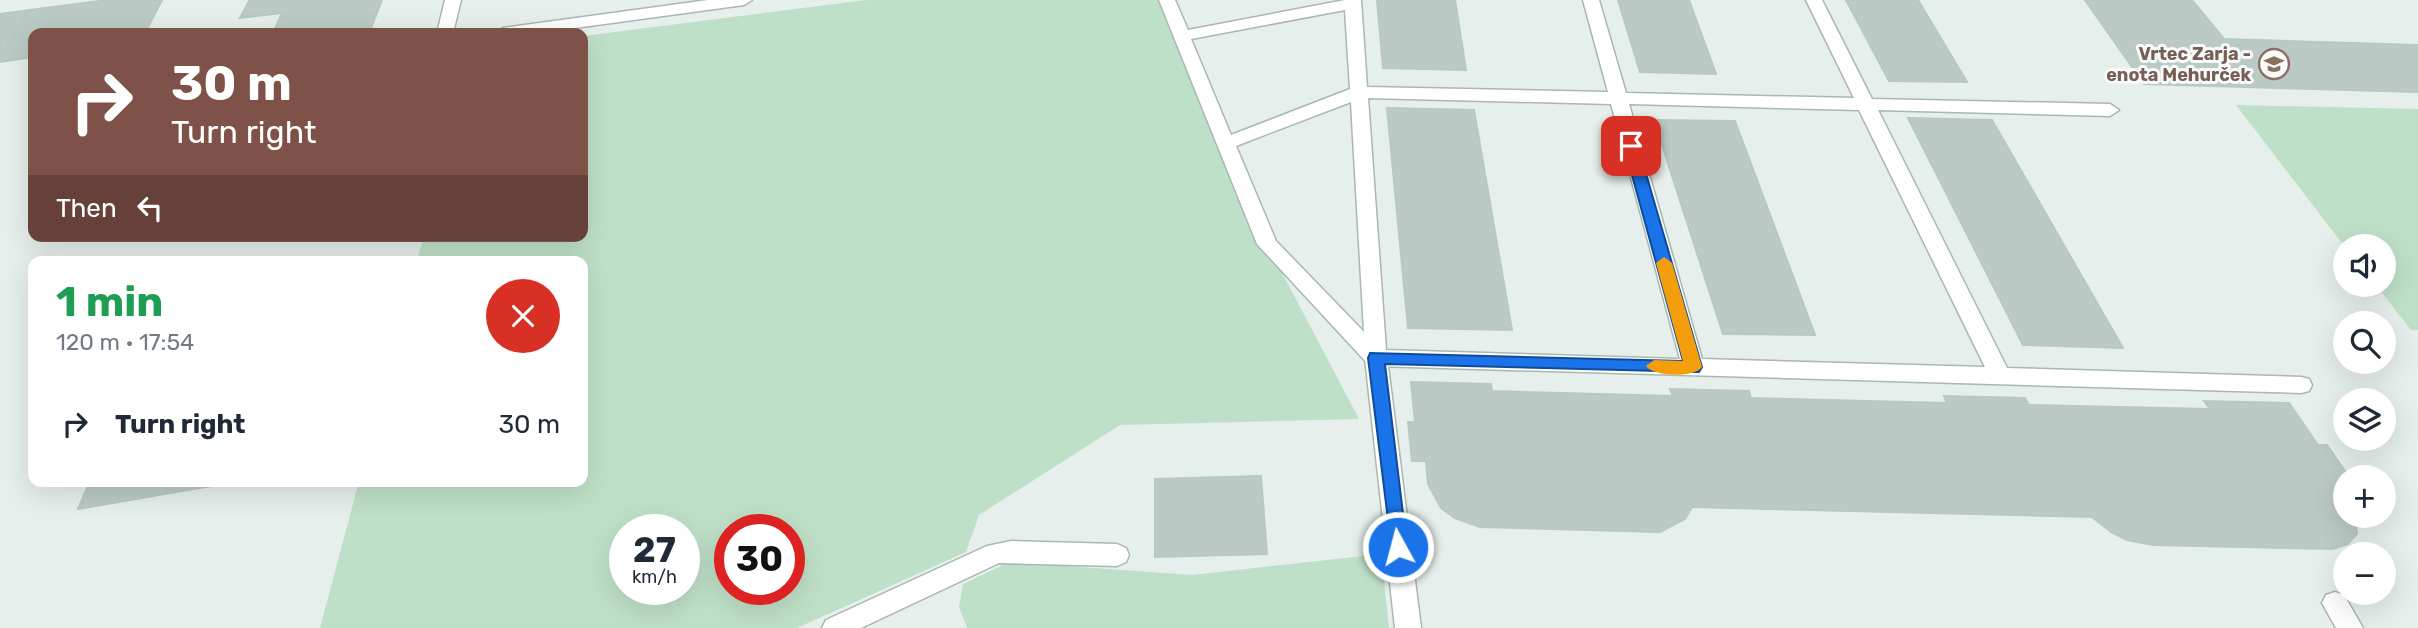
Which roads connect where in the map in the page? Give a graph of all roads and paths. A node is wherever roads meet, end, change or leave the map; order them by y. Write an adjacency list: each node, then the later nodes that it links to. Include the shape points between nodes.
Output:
1 (453, 0): 7 (street)
2 (744, 0): 8 (street)
3 (1167, 0): 9 (street)
4 (1591, 0): 11 (street)
5 (1814, 0): 12 (street)
6 (1353, 2): 9 (street); 10 (street)
7 (446, 28)
8 (540, 28)
9 (1181, 36): 14 (street)
10 (1359, 92): 11 (street); 14 (street); 15 (street)
11 (1617, 96): 12 (street); 16 (street)
12 (1864, 102): 13 (street); 17 (street)
13 (2110, 110)
14 (1225, 144): 15 (street, via 1267,244)
15 (1376, 358): 16 (street); 22 (street)
16 (1693, 367): 17 (street)
17 (2001, 377): 18 (street)
18 (2301, 386)
19 (1117, 555): 21 (street, via 996,553)
20 (2335, 605): 23 (street)
21 (835, 628)
22 (1408, 628)
23 (2350, 628)

